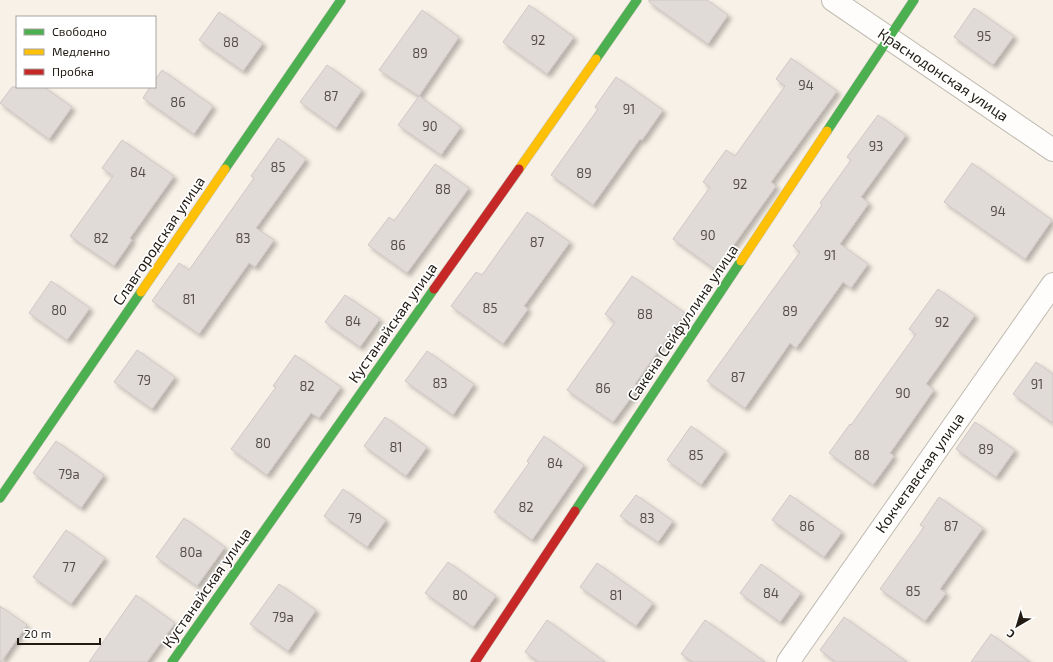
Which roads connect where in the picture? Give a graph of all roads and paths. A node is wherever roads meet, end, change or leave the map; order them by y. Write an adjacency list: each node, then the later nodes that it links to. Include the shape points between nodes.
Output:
1 (341, 0): 8 (street, Славгородская улица)
2 (637, 0): 9 (street, Кустанайская улица)
3 (833, 0): 5 (street, Краснодонская улица)
4 (914, 0): 5 (street, Сакена Сейфуллина улица)
5 (889, 38): 6 (street, Краснодонская улица); 10 (street, Сакена Сейфуллина улица)
6 (1053, 150)
7 (1053, 284): 11 (street, Кокчетавская улица)
8 (0, 498)
9 (172, 662)
10 (476, 662)
11 (788, 662)

